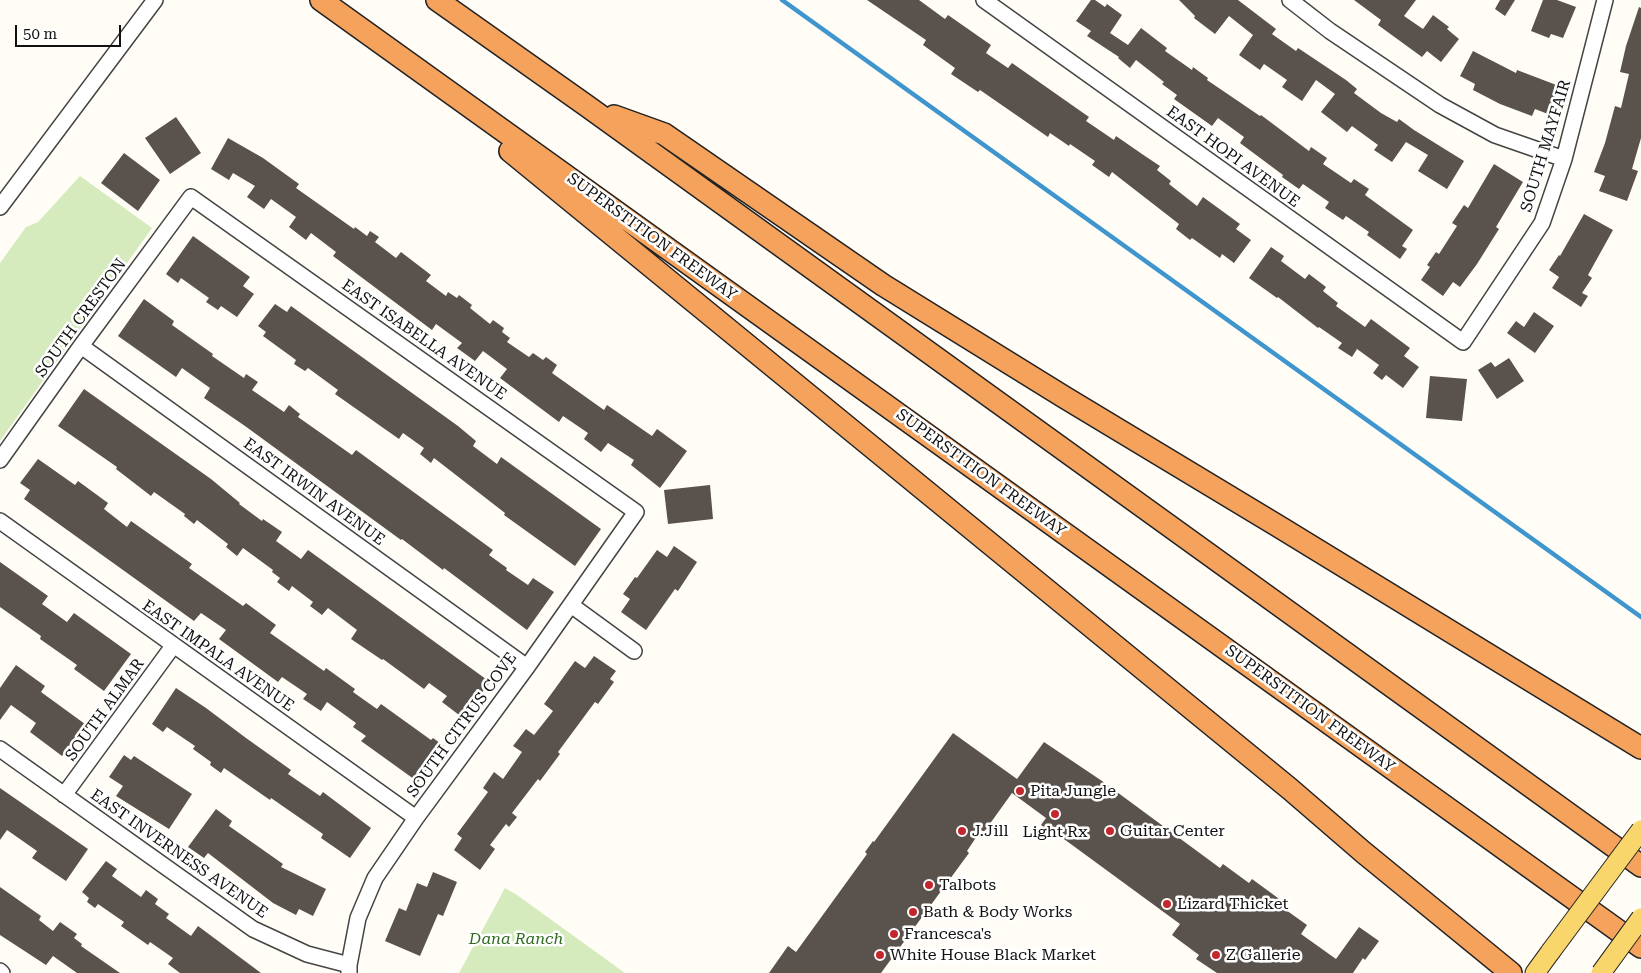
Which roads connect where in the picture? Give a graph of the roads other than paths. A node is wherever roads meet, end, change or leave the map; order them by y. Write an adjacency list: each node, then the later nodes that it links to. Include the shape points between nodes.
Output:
1 (155, 0): 11 (street)
2 (321, 0): 7 (highway, SUPERSTITION FREEWAY)
3 (437, 0): 8 (highway)
4 (984, 0): 12 (street, EAST HOPI AVENUE)
5 (1290, 0): 9 (street, via 1440,105 1496,135)
6 (1606, 0): 9 (street, SOUTH MAYFAIR)
7 (356, 24): 28 (highway, SUPERSTITION FREEWAY); 30 (highway)
8 (587, 106): 21 (highway, via 664,134 883,285); 26 (highway)
9 (1564, 159): 12 (street, SOUTH MAYFAIR, via 1542,223)
10 (191, 197): 13 (street, SOUTH CRESTON); 15 (street, EAST ISABELLA AVENUE)
11 (0, 207)
12 (1463, 342)
13 (81, 346): 14 (street, SOUTH CRESTON); 20 (street, EAST IRWIN AVENUE)
14 (0, 460)
15 (636, 512): 17 (street, SOUTH CITRUS COVE)
16 (0, 521): 18 (street, EAST IMPALA AVENUE)
17 (571, 605): 19 (street); 20 (street, SOUTH CITRUS COVE)
18 (173, 646): 23 (street, SOUTH ALMAR); 24 (street, EAST IMPALA AVENUE)
19 (634, 651)
20 (528, 667): 24 (street, SOUTH CITRUS COVE)
21 (1641, 748)
22 (0, 749): 23 (street, EAST INVERNESS AVENUE)
23 (64, 795): 29 (street, EAST INVERNESS AVENUE, via 253,929)
24 (416, 818): 29 (street, SOUTH CITRUS COVE, via 375,878 358,918)
25 (1641, 830): 31 (main road, bridge)
26 (1641, 866)
27 (1641, 918): 32 (main road, bridge)
28 (1641, 947)
29 (349, 969)
30 (1511, 973)
31 (1535, 973)
32 (1601, 973)

